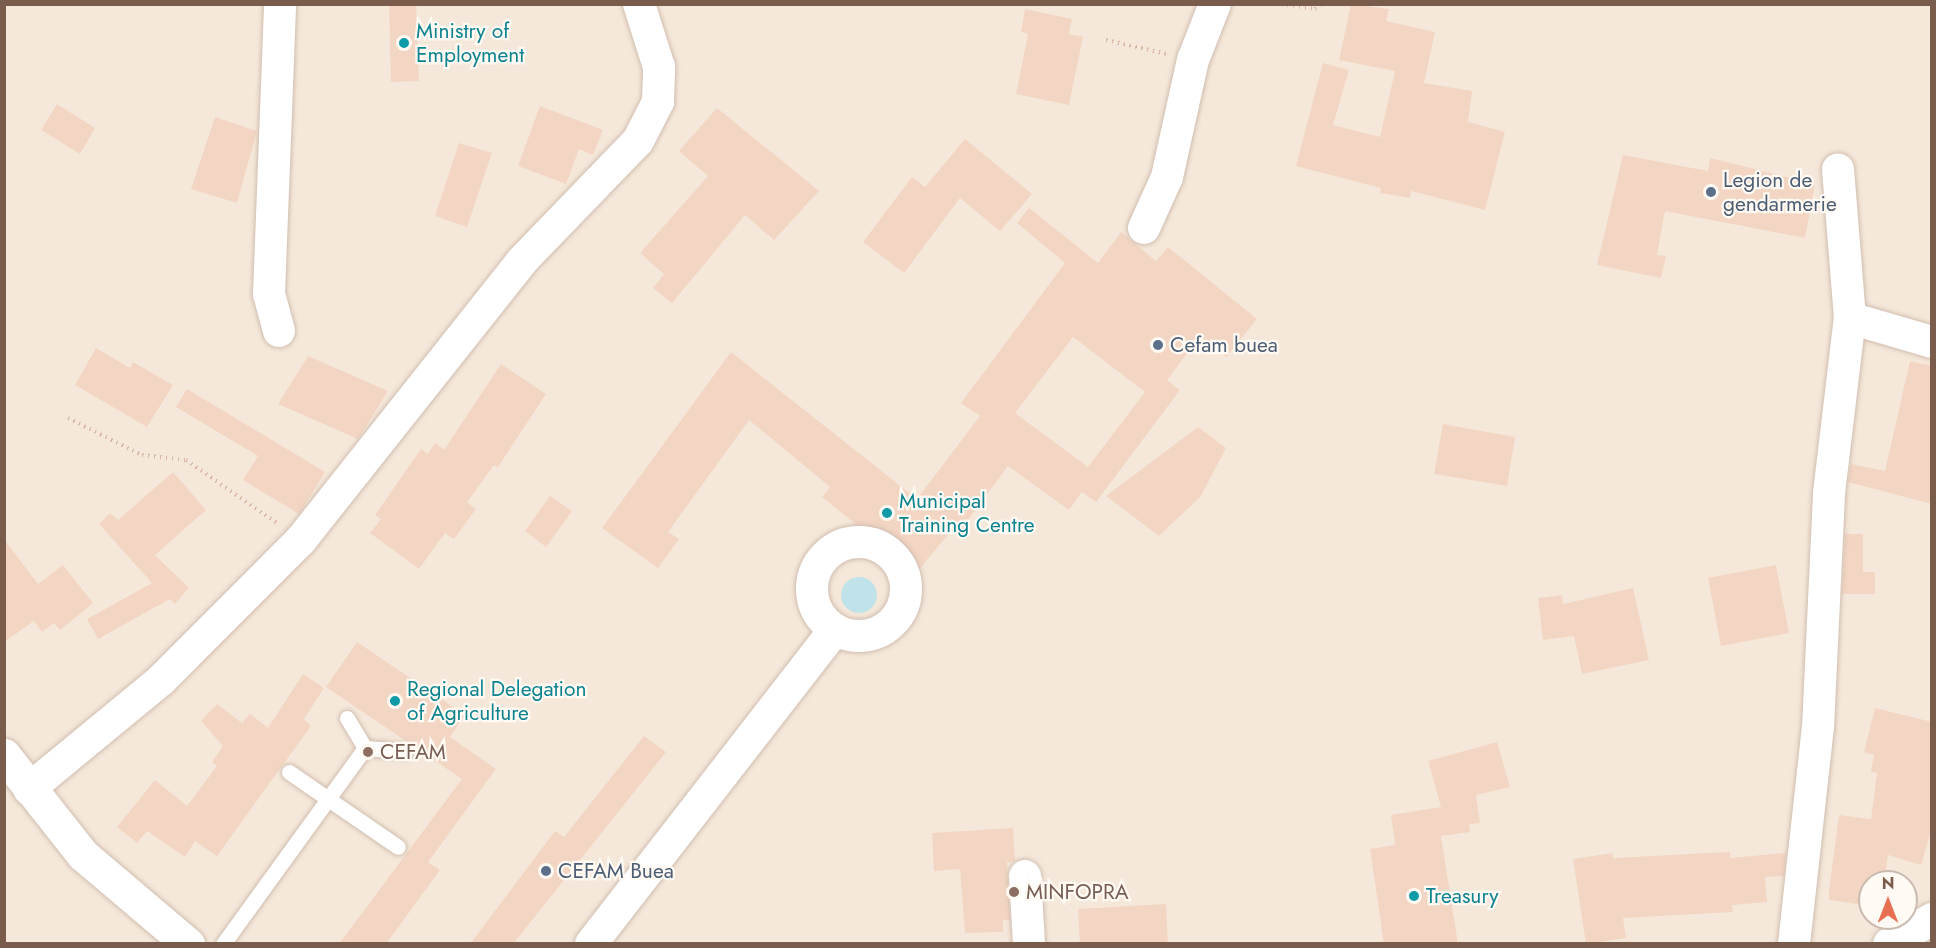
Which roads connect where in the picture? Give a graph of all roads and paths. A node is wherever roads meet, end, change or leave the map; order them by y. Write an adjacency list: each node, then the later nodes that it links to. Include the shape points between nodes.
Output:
1 (280, 4): 11 (street, via 269,284)
2 (639, 4): 14 (street, via 659,67 658,102 638,141 521,262)
3 (1215, 4): 7 (street)
4 (1281, 4): 5 (path, via 1315,9)
5 (1322, 4)
6 (1106, 40): 7 (path)
7 (1193, 60): 9 (street, via 1167,177)
8 (1838, 169): 10 (street)
9 (1144, 228)
10 (1850, 318): 12 (street); 30 (street, via 1829,493 1818,728)
11 (279, 331)
12 (1932, 342)
13 (68, 418): 14 (path, via 142,455 186,460)
14 (301, 540): 21 (street, via 160,680)
15 (835, 630): 28 (street)
16 (347, 718): 17 (lane)
17 (365, 748): 18 (lane); 22 (lane)
18 (405, 751)
19 (4, 755): 21 (street)
20 (290, 772): 22 (lane)
21 (29, 789): 26 (street, via 83,855)
22 (327, 800): 23 (lane); 27 (lane)
23 (398, 847)
24 (1025, 876): 29 (street)
25 (1932, 919): 31 (street)
26 (189, 944)
27 (223, 944)
28 (591, 944)
29 (1029, 944)
30 (1794, 944)
31 (1889, 944)

